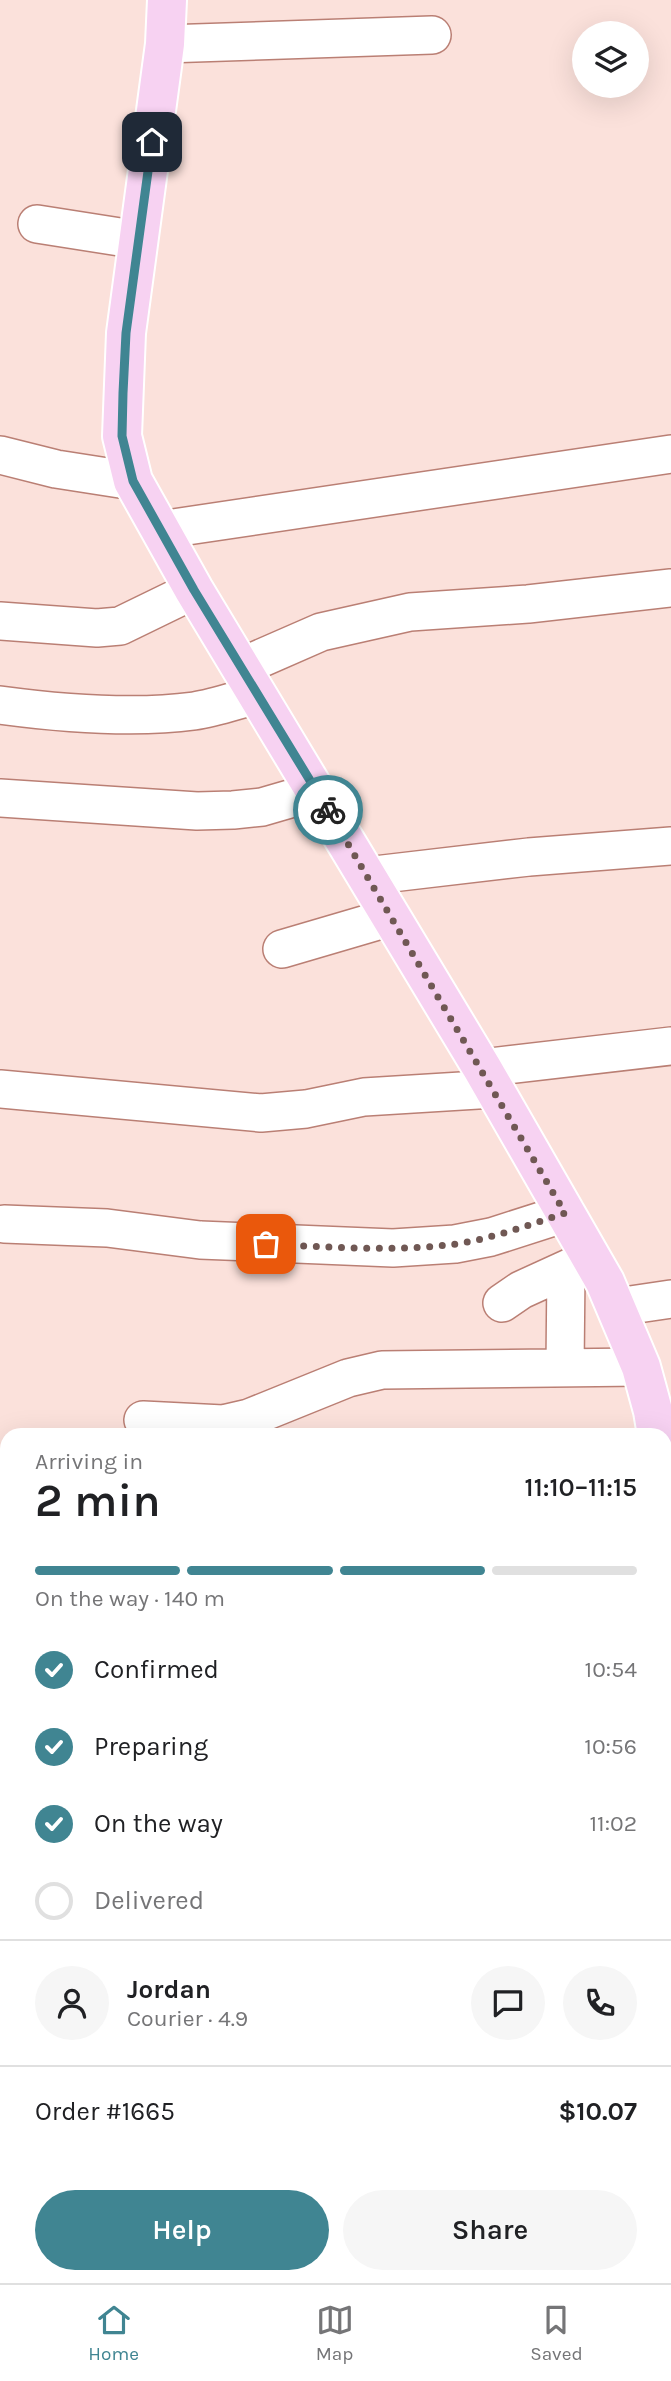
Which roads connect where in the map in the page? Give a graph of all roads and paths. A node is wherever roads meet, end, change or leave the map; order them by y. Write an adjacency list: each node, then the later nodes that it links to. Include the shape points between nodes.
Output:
1 (167, 0): 3 (main road)
2 (432, 35): 3 (street)
3 (165, 44): 5 (main road)
4 (37, 224): 5 (street)
5 (138, 240): 8 (main road, via 126,333 122,436)
6 (671, 454): 9 (street)
7 (0, 455): 8 (street)
8 (133, 481): 9 (main road)
9 (160, 530): 11 (main road)
10 (671, 588): 13 (street, via 384,617 321,632)
11 (194, 590): 12 (street, via 120,626); 13 (main road)
12 (0, 621)
13 (249, 681): 14 (street, via 198,710 172,713); 15 (main road)
14 (0, 705)
15 (317, 792): 16 (street, via 262,807 221,811); 18 (main road)
16 (0, 798)
17 (671, 846): 18 (street)
18 (366, 876): 19 (main road)
19 (391, 917): 20 (street); 22 (main road)
20 (282, 949)
21 (671, 1046): 22 (street)
22 (488, 1079): 23 (street, via 261,1113); 24 (main road)
23 (0, 1089)
24 (565, 1213): 25 (street, via 491,1237 393,1248 200,1240 107,1228); 26 (main road)
25 (4, 1224)
26 (579, 1264): 28 (street); 29 (main road); 31 (street)
27 (671, 1299): 29 (street)
28 (502, 1303)
29 (617, 1307): 30 (main road)
30 (641, 1367): 31 (street); 33 (main road)
31 (565, 1368): 32 (street, via 382,1370 223,1424)
32 (144, 1420)
33 (656, 1428)

